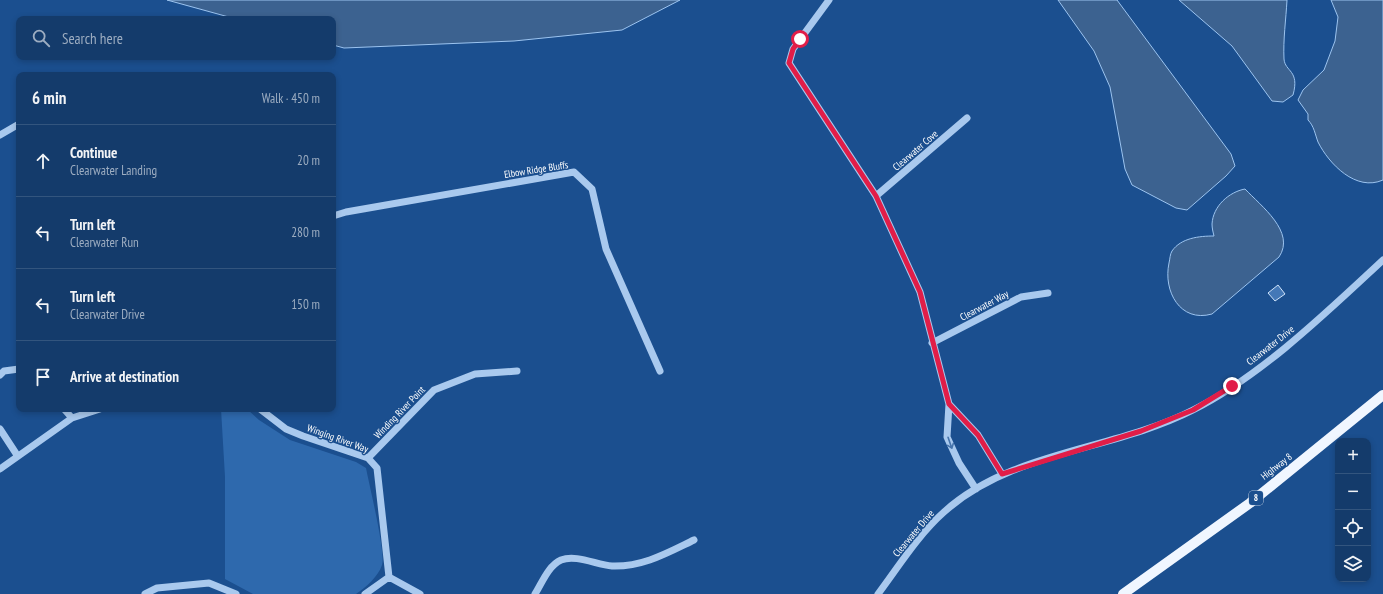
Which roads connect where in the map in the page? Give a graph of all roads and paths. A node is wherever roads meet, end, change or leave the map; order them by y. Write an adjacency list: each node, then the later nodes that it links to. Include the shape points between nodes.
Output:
1 (828, 0): 5 (street, via 793,49 789,63)
2 (967, 118): 5 (street, Clearwater Cove)
3 (16, 126): 4 (street)
4 (0, 135)
5 (876, 196): 9 (street, via 920,292)
6 (336, 215): 12 (street, Elbow Ridge Bluffs, via 574,172 592,189 606,249)
7 (1383, 260): 24 (street, Clearwater Drive, via 1273,357 1193,410 1141,431)
8 (1048, 293): 9 (street, Clearwater Way, via 1021,297)
9 (932, 343): 15 (street)
10 (16, 369): 13 (street, via 4,371)
11 (517, 371): 22 (street, Winding River Point, via 475,374 434,390)
12 (660, 371)
13 (0, 375)
14 (1383, 396): 34 (main road, Highway 8 / 8, via 1250,503)
15 (949, 404): 24 (street, via 978,435); 25 (street, one-way to 25, via 947,437 959,463)
16 (67, 412): 19 (street)
17 (91, 412): 19 (street)
18 (264, 412): 22 (street, Winging River Way, via 286,429)
19 (72, 418): 21 (street)
20 (0, 429): 21 (street)
21 (17, 455): 23 (street)
22 (368, 458): 27 (street, Winging River Way, via 377,468)
23 (0, 469)
24 (1002, 474): 25 (street, Clearwater Drive)
25 (976, 489): 33 (street, Clearwater Drive, via 944,512 921,536)
26 (694, 540): 32 (street, via 638,564 613,566 571,558 560,561 547,573)
27 (389, 577): 30 (street); 31 (street)
28 (145, 594): 29 (street, via 157,588 209,584)
29 (236, 594)
30 (365, 594)
31 (420, 594)
32 (535, 594)
33 (878, 594)
34 (1123, 594)

